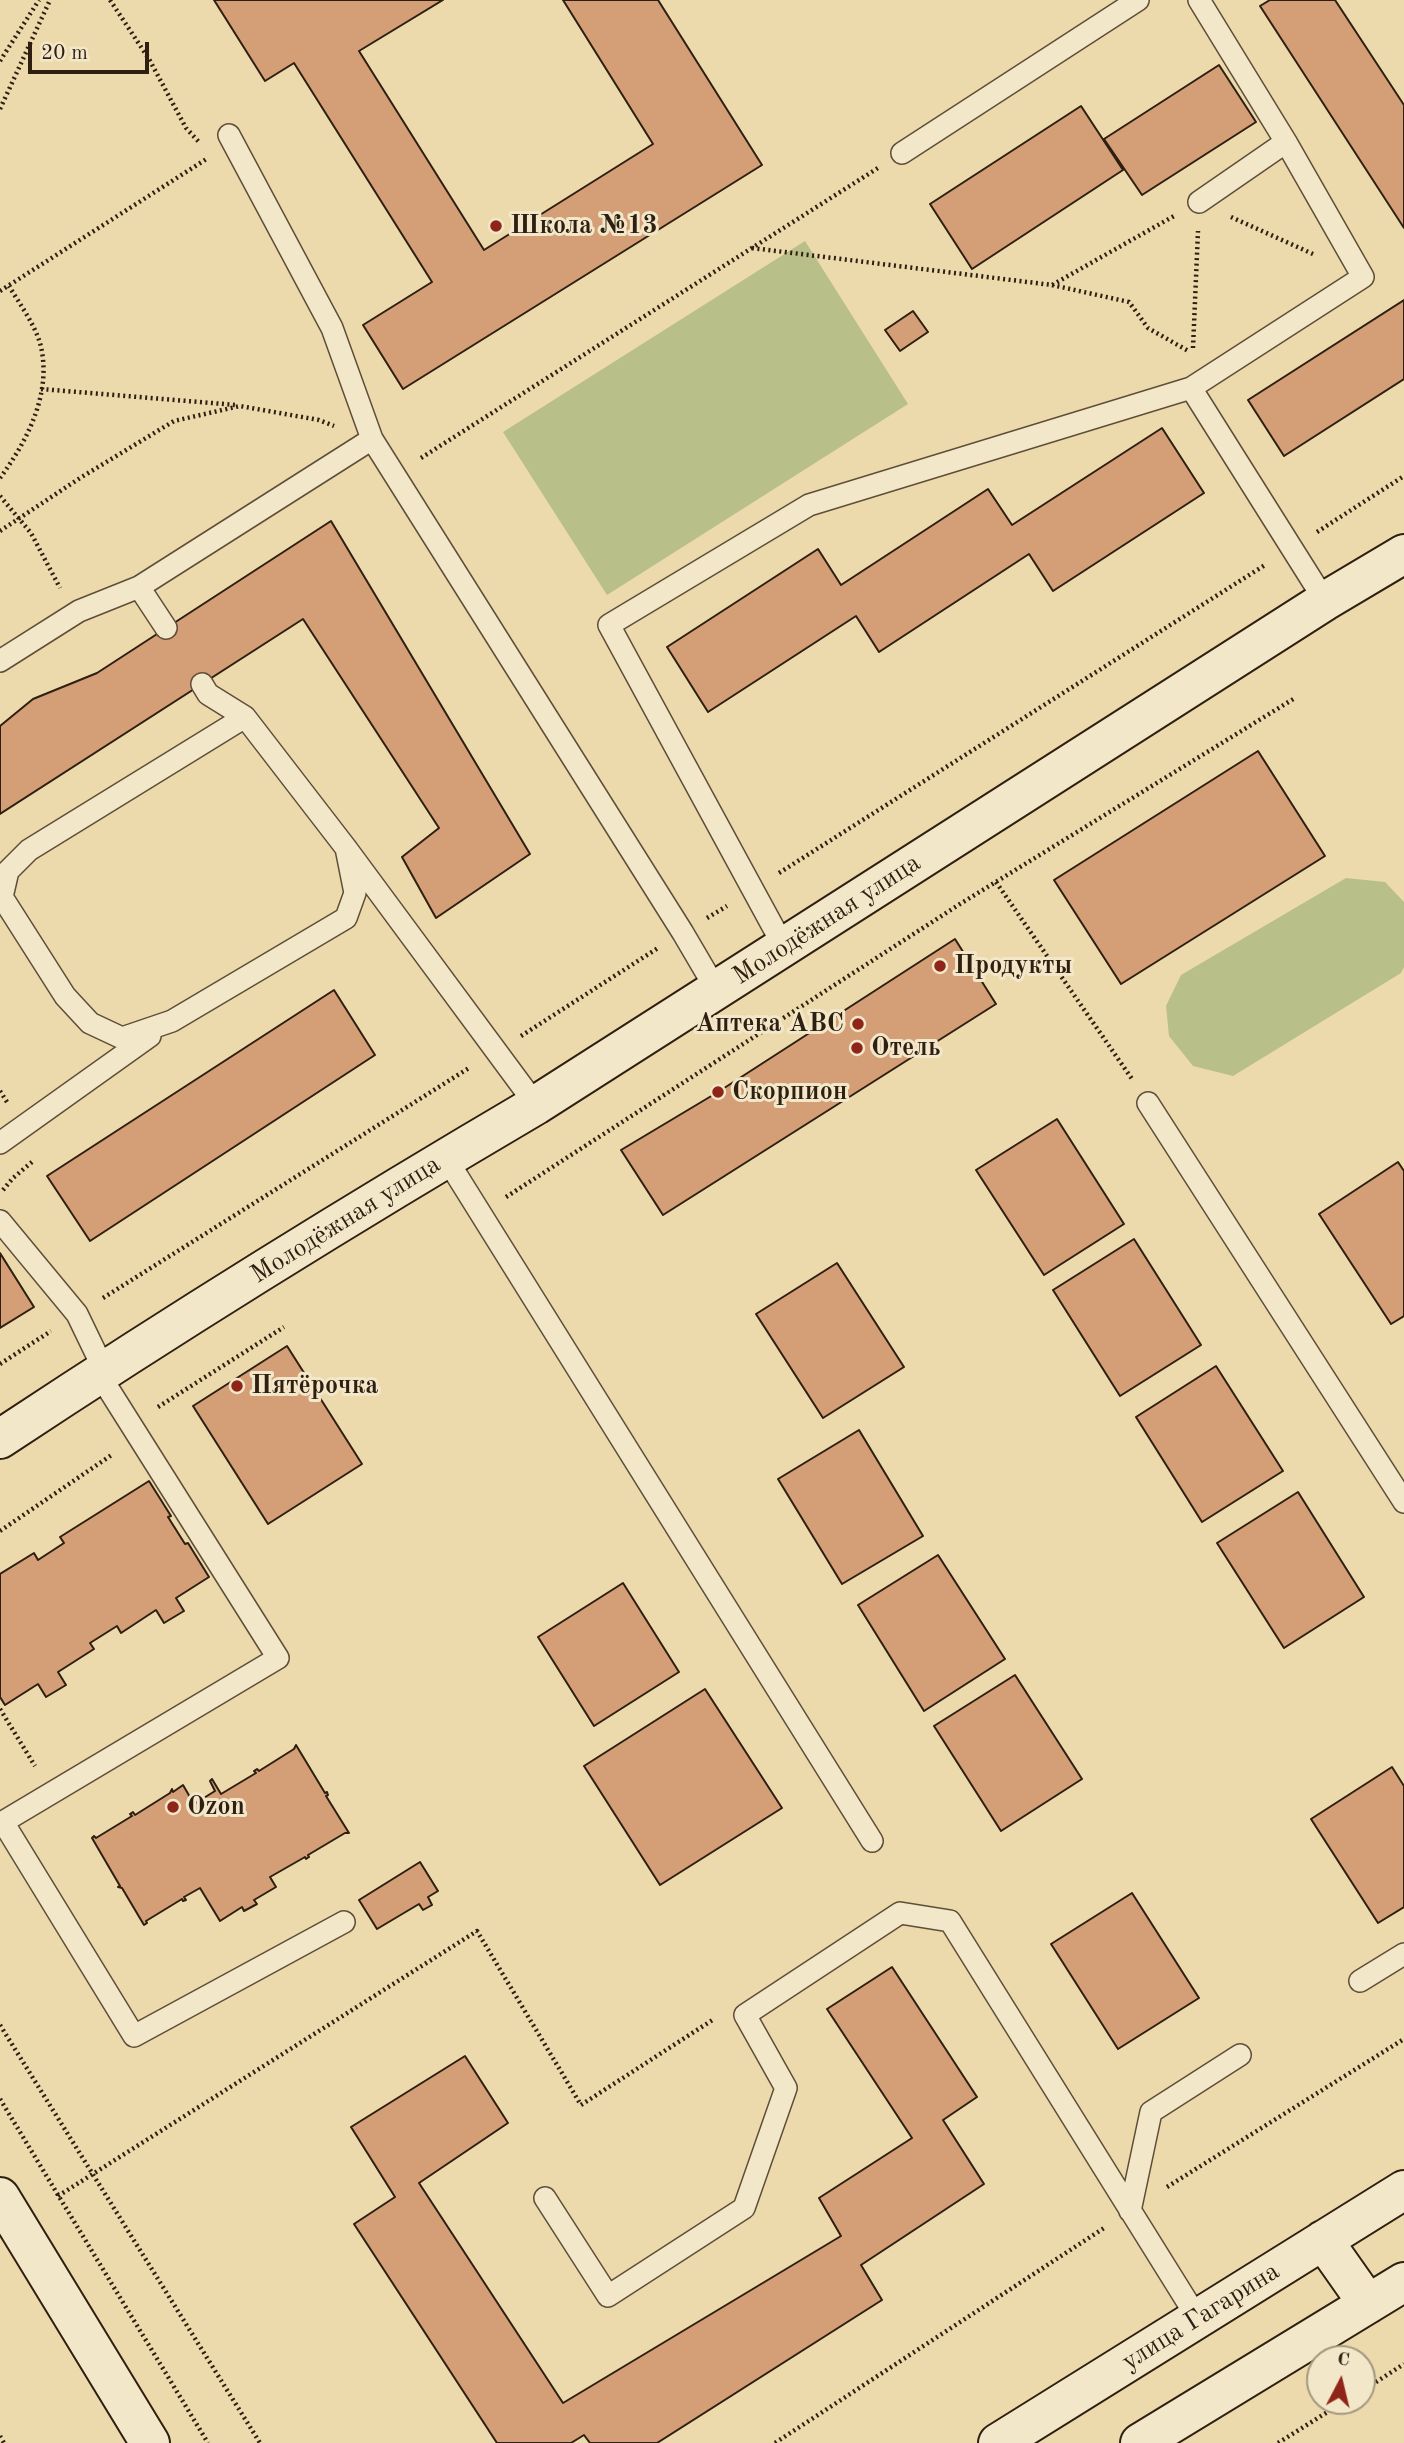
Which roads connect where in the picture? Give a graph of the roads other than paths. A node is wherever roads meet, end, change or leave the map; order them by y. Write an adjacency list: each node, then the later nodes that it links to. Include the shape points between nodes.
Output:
1 (1138, 0): 5 (lane)
2 (1199, 0): 4 (lane)
3 (229, 135): 8 (lane, via 332,328)
4 (1286, 142): 6 (lane); 7 (lane, via 1363,277)
5 (902, 153)
6 (1199, 202)
7 (1191, 388): 11 (lane); 17 (lane, via 809,505 609,625)
8 (372, 439): 10 (lane); 18 (lane)
9 (1404, 554): 11 (street, Молодёжная улица)
10 (139, 587): 12 (lane); 13 (lane, via 79,611)
11 (1325, 601): 17 (street, Молодёжная улица)
12 (166, 628)
13 (0, 661)
14 (202, 684): 15 (lane, via 208,694)
15 (245, 717): 16 (lane); 19 (lane, via 29,850 8,871 2,897 65,996 90,1023 122,1038)
16 (346, 848): 19 (lane, via 355,893 346,918); 21 (lane)
17 (784, 947): 18 (street, Молодёжная улица)
18 (717, 991): 21 (street, Молодёжная улица)
19 (172, 1021): 22 (lane)
20 (1149, 1103): 27 (lane)
21 (536, 1105): 23 (street, Молодёжная улица)
22 (0, 1143)
23 (446, 1158): 25 (street, Молодёжная улица); 28 (lane)
24 (0, 1221): 25 (lane, via 77,1314)
25 (102, 1372): 26 (street, Молодёжная улица); 29 (lane, via 278,1658 3,1822 134,2036)
26 (0, 1440)
27 (1404, 1502)
28 (872, 1841)
29 (344, 1922)
30 (1404, 1954): 31 (lane)
31 (1360, 1981)
32 (1240, 2055): 36 (lane, via 1151,2112)
33 (1404, 2190): 38 (street, улица Гагарина)
34 (0, 2197): 43 (street)
35 (545, 2198): 36 (lane, via 608,2296 744,2208 786,2088 745,2015 900,1913 950,1921)
36 (1130, 2211): 41 (lane)
37 (0, 2238): 42 (street)
38 (1323, 2240): 40 (street); 41 (street, улица Гагарина)
39 (1404, 2283): 40 (street)
40 (1368, 2304): 45 (street)
41 (1198, 2319): 44 (street, улица Гагарина)
42 (126, 2443)
43 (150, 2443)
44 (998, 2443)
45 (1140, 2443)

